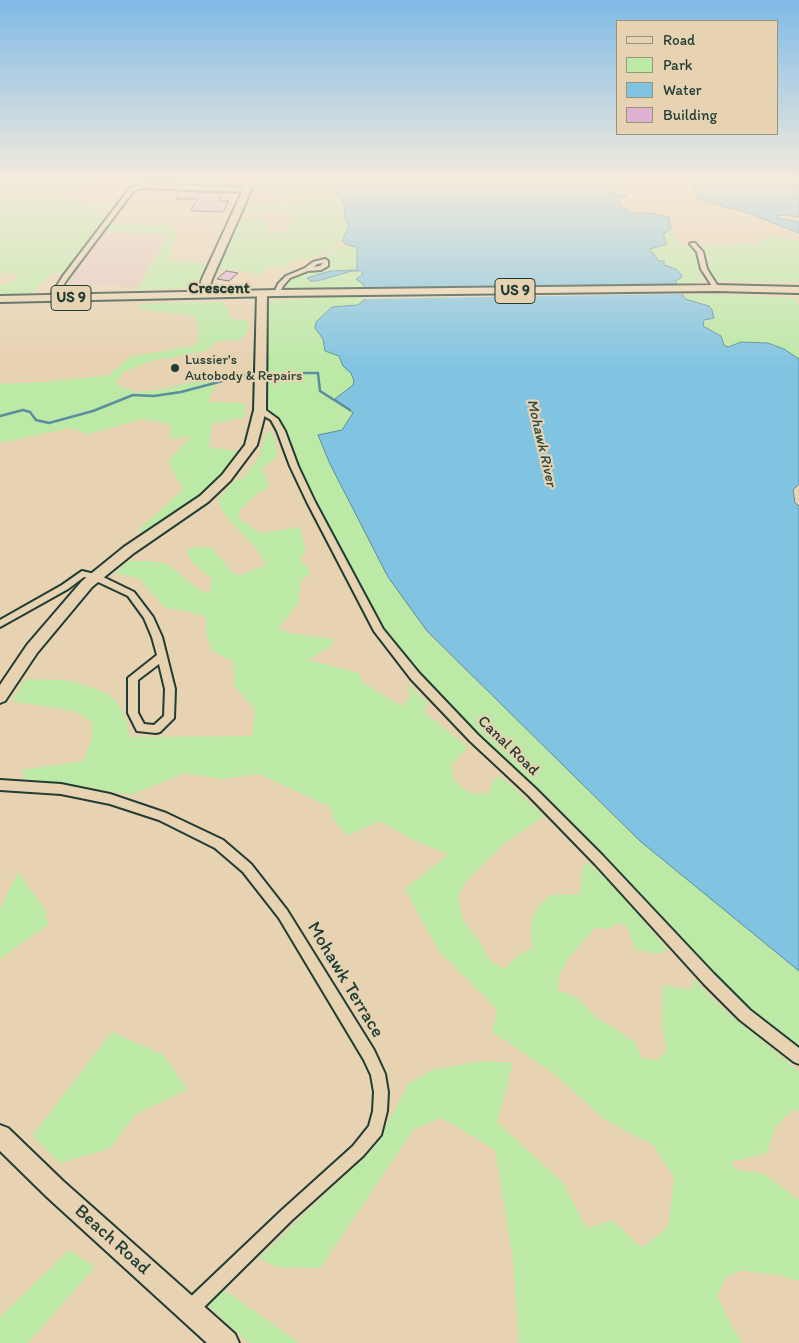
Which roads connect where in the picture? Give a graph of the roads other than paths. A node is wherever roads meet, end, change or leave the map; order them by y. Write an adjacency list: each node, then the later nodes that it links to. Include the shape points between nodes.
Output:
1 (92, 242): 10 (street)
2 (224, 242): 9 (main road)
3 (693, 244): 5 (street)
4 (307, 269): 8 (street, via 288,277)
5 (716, 288): 6 (main road, US 9); 8 (main road, US 9)
6 (799, 290)
7 (262, 294): 8 (main road, US 9); 9 (main road, US 9); 12 (main road)
8 (277, 294)
9 (202, 295): 10 (main road, US 9)
10 (52, 298): 11 (main road, US 9)
11 (0, 300)
12 (260, 410): 13 (main road, via 251,445 226,478 204,499 129,550); 18 (street, Canal Road, via 274,419 281,431 311,502 379,631 415,676 599,860 739,1009)
13 (96, 577): 14 (street, via 82,574); 15 (street, via 131,594 151,624); 16 (main road, via 32,648)
14 (0, 624)
15 (162, 656): 15 (street, via 133,678 133,713 141,728 156,729 169,718 170,688)
16 (0, 697)
17 (0, 785): 20 (street, Mohawk Terrace, via 61,790 110,799 162,816 219,844 247,868 284,914 378,1074 381,1101 376,1130 358,1151)
18 (799, 1057)
19 (0, 1136): 20 (main road, Beach Road)
20 (189, 1310): 21 (main road, Beach Road)
21 (226, 1343)

